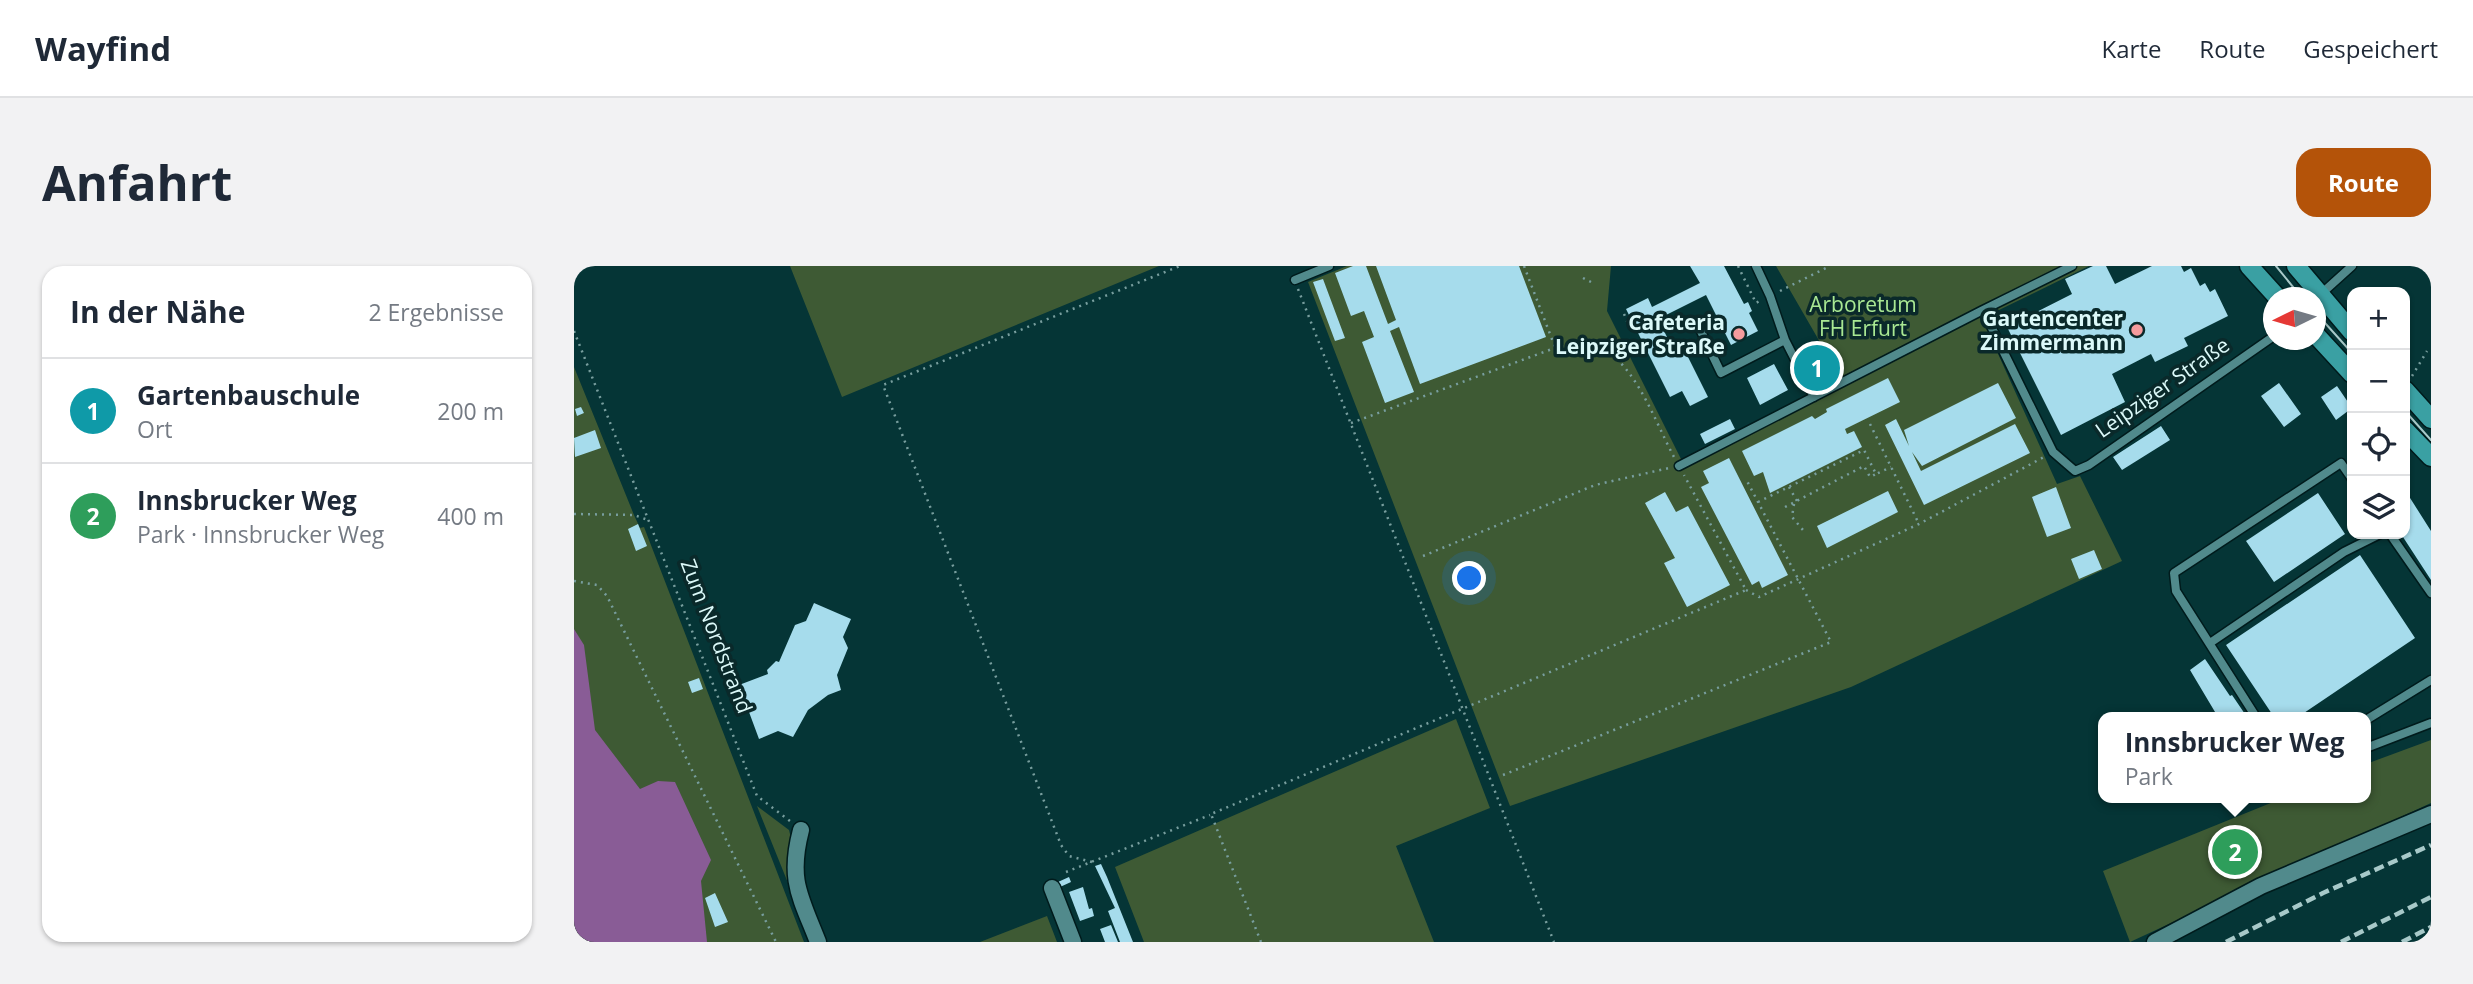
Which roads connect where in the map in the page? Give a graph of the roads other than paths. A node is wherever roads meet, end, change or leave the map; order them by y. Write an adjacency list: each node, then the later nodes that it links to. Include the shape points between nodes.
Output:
1 (1329, 266): 7 (lane)
2 (1756, 266): 15 (lane)
3 (2072, 266): 12 (lane)
4 (2249, 266): 8 (main road)
5 (2297, 266): 9 (main road)
6 (2352, 266): 10 (lane)
7 (1295, 280)
8 (2268, 287)
9 (2312, 287)
10 (2326, 289)
11 (2326, 304): 14 (main road)
12 (1983, 310): 16 (lane, Leipziger Straße, via 2053,452 2074,471 2100,458); 20 (lane)
13 (1697, 323): 15 (lane, via 1721,373)
14 (2347, 327)
15 (1785, 340): 20 (lane)
16 (2263, 343)
17 (2326, 347): 18 (main road)
18 (2347, 369)
19 (2410, 388): 21 (main road)
20 (1815, 397): 24 (lane)
21 (2431, 419)
22 (2410, 435): 23 (main road)
23 (2431, 457)
24 (1679, 466)
25 (2350, 476): 29 (lane, via 2341,463 2175,573 2176,590)
26 (2370, 539): 29 (lane)
27 (2393, 539): 28 (lane)
28 (2431, 593)
29 (2210, 643): 31 (lane)
30 (2431, 680): 32 (lane)
31 (2253, 712)
32 (2371, 717)
33 (2431, 723): 34 (lane)
34 (2371, 746)
35 (2431, 814): 40 (street, via 2261,886)
36 (801, 830): 38 (street, via 794,858 795,884)
37 (1052, 888): 39 (street)
38 (818, 942)
39 (1073, 942)
40 (2155, 942)

